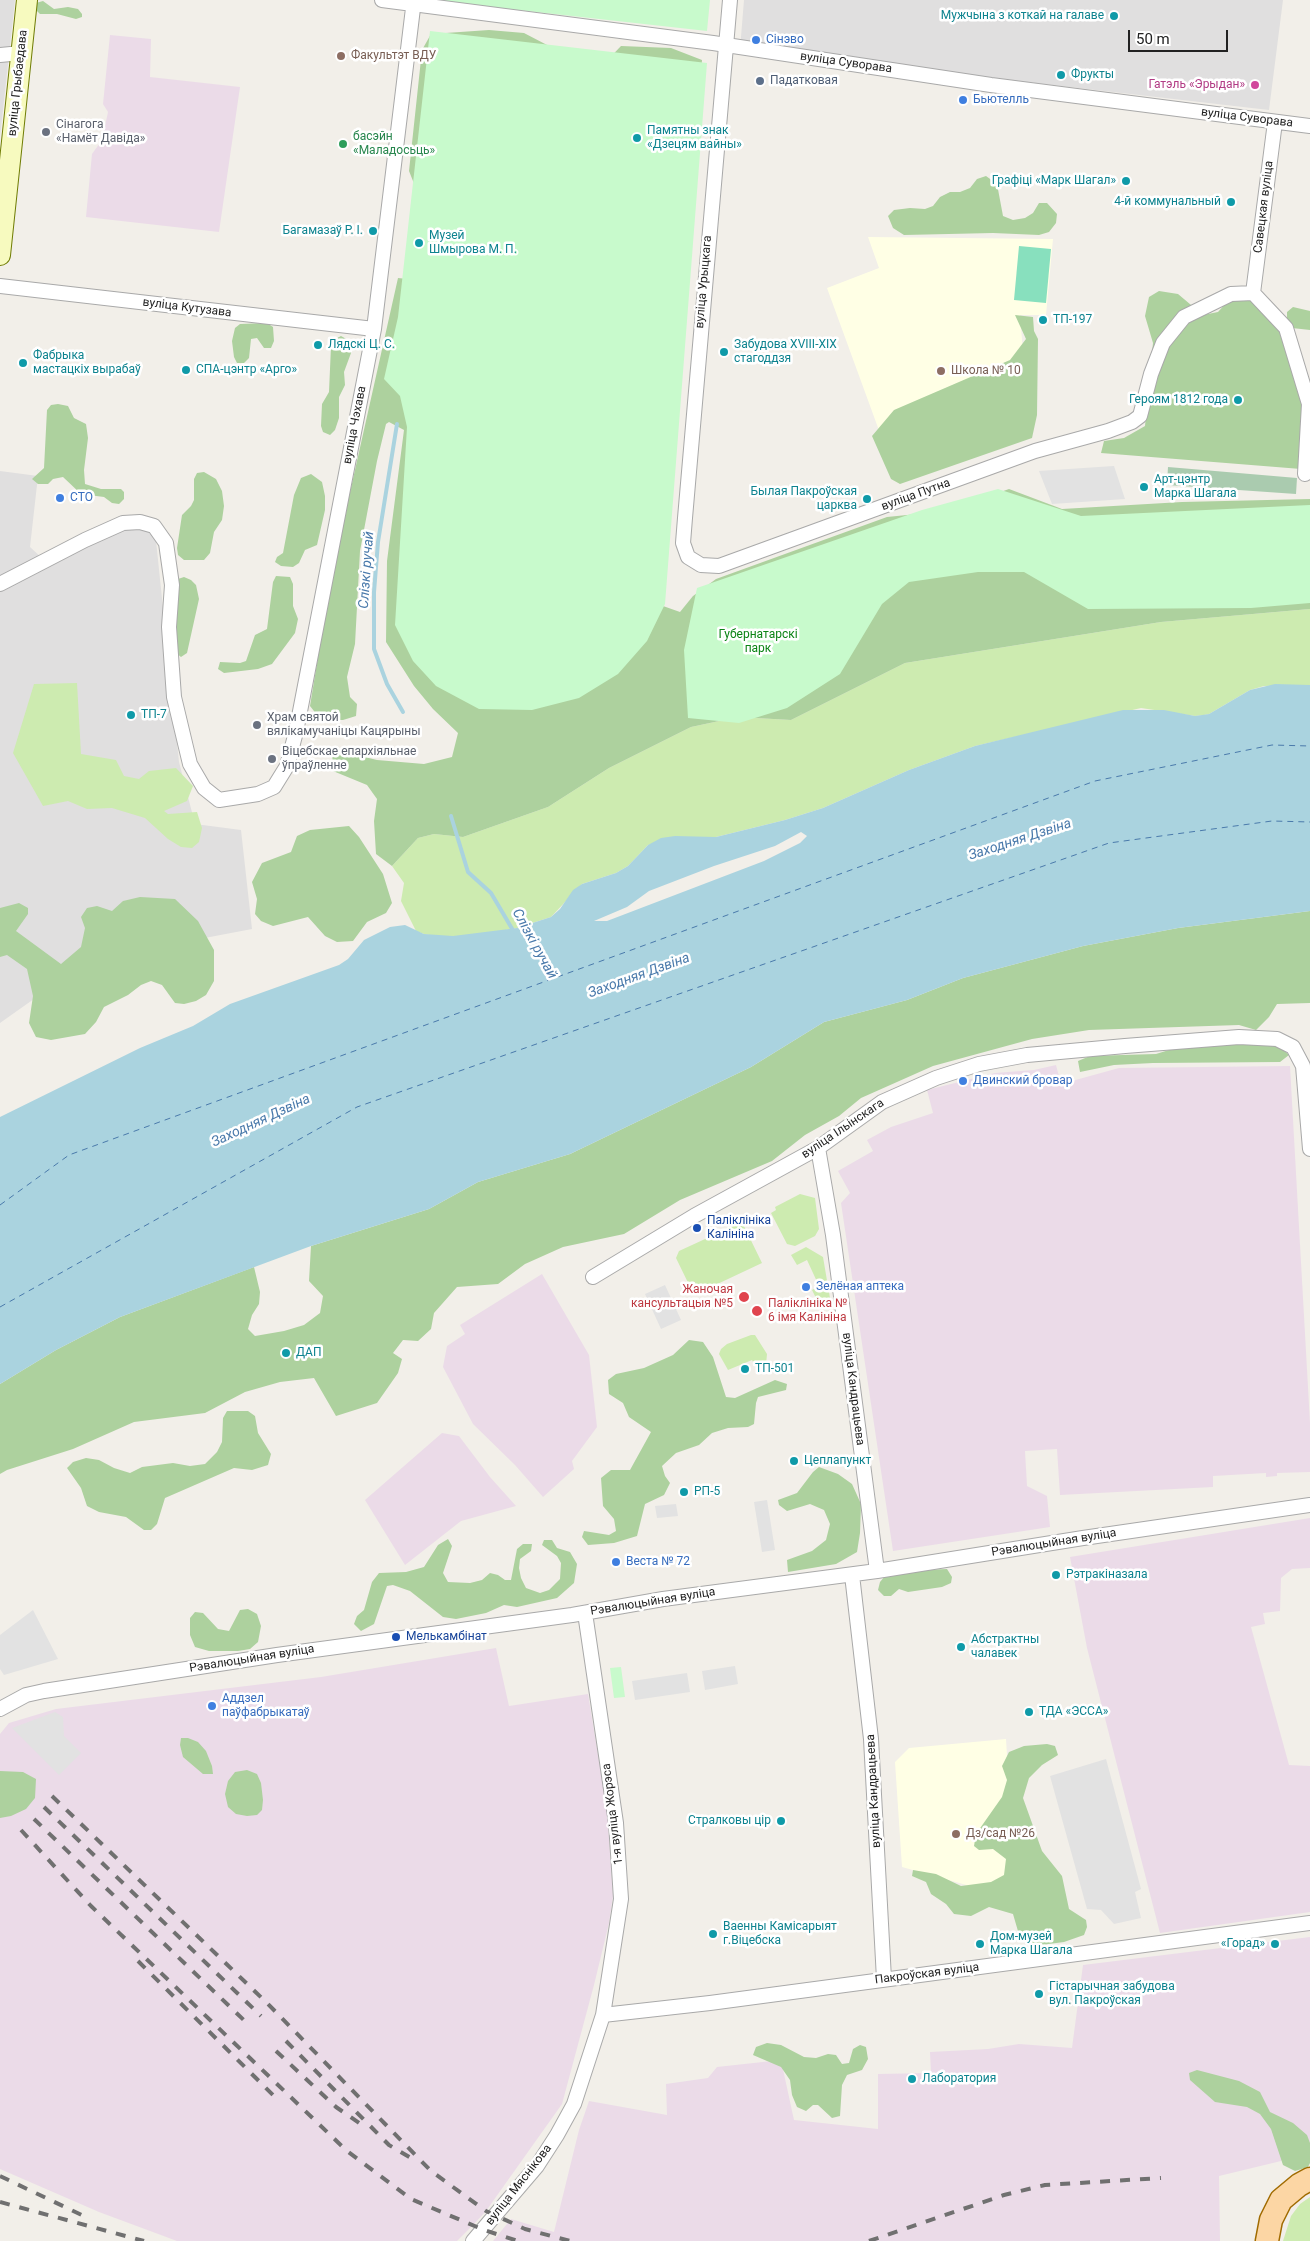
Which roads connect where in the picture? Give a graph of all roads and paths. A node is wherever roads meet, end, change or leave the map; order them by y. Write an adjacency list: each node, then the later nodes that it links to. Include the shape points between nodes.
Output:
1 (27, 0): 6 (street, вуліца Грыбаедава)
2 (382, 0): 4 (street, вуліца Суворава)
3 (730, 0): 5 (street, вуліца Урыцкага)
4 (413, 2): 5 (street, вуліца Суворава); 13 (street, вуліца Чэхава)
5 (726, 45): 8 (street, вуліца Суворава, via 991,85); 15 (street, вуліца Урыцкага, via 683,542 688,557)
6 (21, 53): 7 (street); 10 (street, вуліца Грыбаедава)
7 (0, 54)
8 (1275, 122): 9 (street, вуліца Суворава); 12 (street, Савецкая вуліца)
9 (1310, 126)
10 (0, 255)
11 (0, 286): 13 (street, вуліца Кутузава)
12 (1253, 293): 14 (street, via 1286,328 1309,404); 15 (street, вуліца Путна, via 1231,294 1184,318 1163,343 1140,416 1132,422 1035,452 719,566 701,566)
13 (374, 329): 16 (street, вуліца Чэхава, via 296,732 288,766 274,787 258,794 219,800 204,788 190,764 176,705 169,627 172,585 166,543 154,526 140,522 123,523)
14 (1305, 474)
15 (693, 560)
16 (0, 584)
17 (818, 1148): 18 (street, вуліца Ільінскага, via 882,1102 936,1078 979,1064 1027,1055 1238,1037 1278,1039 1293,1047 1303,1066); 19 (street, вуліца Ільінскага, via 686,1220); 21 (street, вуліца Кандрацьева, via 833,1235)
18 (1310, 1149)
19 (593, 1277)
20 (1310, 1505): 21 (street, Рэвалюцыйная вуліца)
21 (877, 1571): 22 (street, Рэвалюцыйная вуліца)
22 (852, 1575): 23 (street, Рэвалюцыйная вуліца); 26 (street, вуліца Кандрацьева, via 872,1739)
23 (585, 1612): 24 (street, Рэвалюцыйная вуліца, via 277,1654 44,1691 26,1695); 27 (street, 1-я вуліца Жорэса, via 616,1823 621,1899)
24 (0, 1709)
25 (1310, 1922): 26 (street, Пакроўская вуліца)
26 (884, 1979): 27 (street, Пакроўская вуліца, via 710,2004)
27 (603, 2015): 29 (street, вуліца Мяснікова, via 574,2104 557,2135 537,2166)
28 (1310, 2179): 30 (main road, via 1281,2200 1271,2220)
29 (473, 2241)
30 (1267, 2241)

